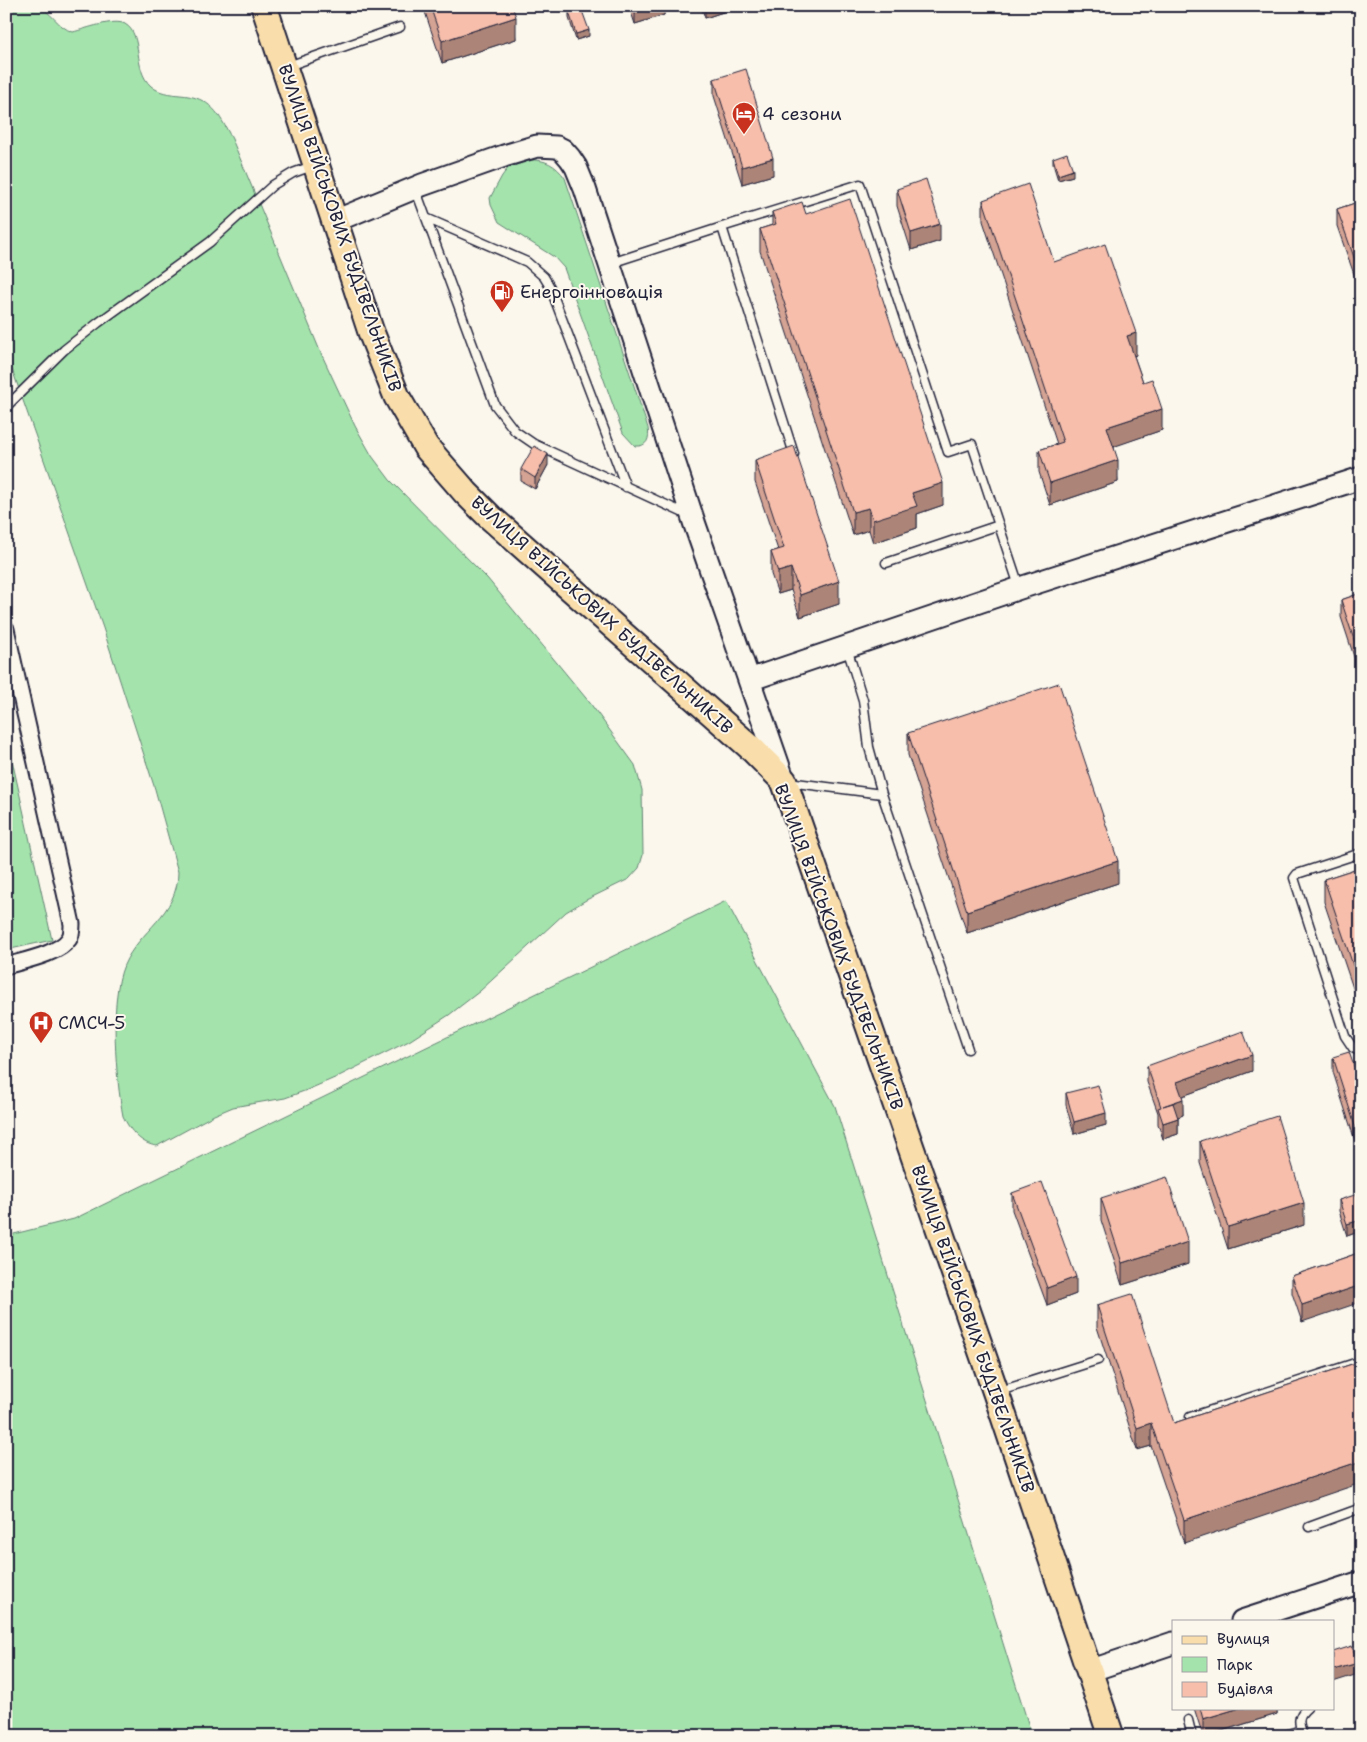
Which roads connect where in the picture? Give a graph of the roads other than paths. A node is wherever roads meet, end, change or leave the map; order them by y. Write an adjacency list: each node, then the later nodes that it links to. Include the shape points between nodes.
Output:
1 (264, 6): 3 (main road, ВУЛИЦЯ ВІЙСЬКОВИХ БУДІВЕЛЬНИКІВ)
2 (400, 28): 3 (lane)
3 (284, 67): 4 (main road, ВУЛИЦЯ ВІЙСЬКОВИХ БУДІВЕЛЬНИКІВ)
4 (316, 164): 7 (main road, ВУЛИЦЯ ВІЙСЬКОВИХ БУДІВЕЛЬНИКІВ); 10 (lane, via 273,185 210,242 64,350)
5 (415, 188): 6 (lane); 7 (street); 9 (street, via 526,148 557,147 570,158 579,175)
6 (426, 218): 13 (lane, via 495,405 515,431 534,444); 13 (lane, via 527,262 544,277)
7 (335, 220): 21 (main road, ВУЛИЦЯ ВІЙСЬКОВИХ БУДІВЕЛЬНИКІВ, via 385,370 426,447 490,517 750,747)
8 (722, 228): 9 (lane); 11 (lane); 15 (lane, via 860,184 948,452 972,444)
9 (608, 264): 14 (street)
10 (6, 407)
11 (794, 454)
12 (1361, 478): 17 (street)
13 (626, 487): 14 (lane)
14 (692, 516): 20 (street)
15 (999, 525): 16 (lane); 17 (lane)
16 (886, 563)
17 (1020, 588): 19 (street)
18 (6, 629): 24 (street, via 72,924 65,944)
19 (846, 647): 20 (street); 22 (lane, via 863,700 869,747)
20 (749, 680): 21 (street)
21 (784, 781): 22 (lane); 29 (main road, ВУЛИЦЯ ВІЙСЬКОВИХ БУДІВЕЛЬНИКІВ)
22 (882, 794): 25 (lane)
23 (1361, 853): 26 (lane, via 1297,874 1294,878 1345,1036)
24 (6, 966)
25 (968, 1049)
26 (1361, 1052)
27 (1098, 1360): 29 (lane)
28 (1361, 1361): 30 (lane)
29 (996, 1393): 36 (main road, ВУЛИЦЯ ВІЙСЬКОВИХ БУДІВЕЛЬНИКІВ)
30 (1190, 1417)
31 (1361, 1508): 32 (lane)
32 (1309, 1527)
33 (1361, 1582): 34 (street, via 1288,1610)
34 (1246, 1620)
35 (1172, 1643): 36 (street)
36 (1089, 1671): 40 (main road, ВУЛИЦЯ ВІЙСЬКОВИХ БУДІВЕЛЬНИКІВ)
37 (1305, 1710): 39 (lane, via 1299,1719)
38 (1188, 1720): 41 (lane)
39 (1302, 1733): 42 (lane)
40 (1110, 1736)
41 (1192, 1736)
42 (1282, 1736)

